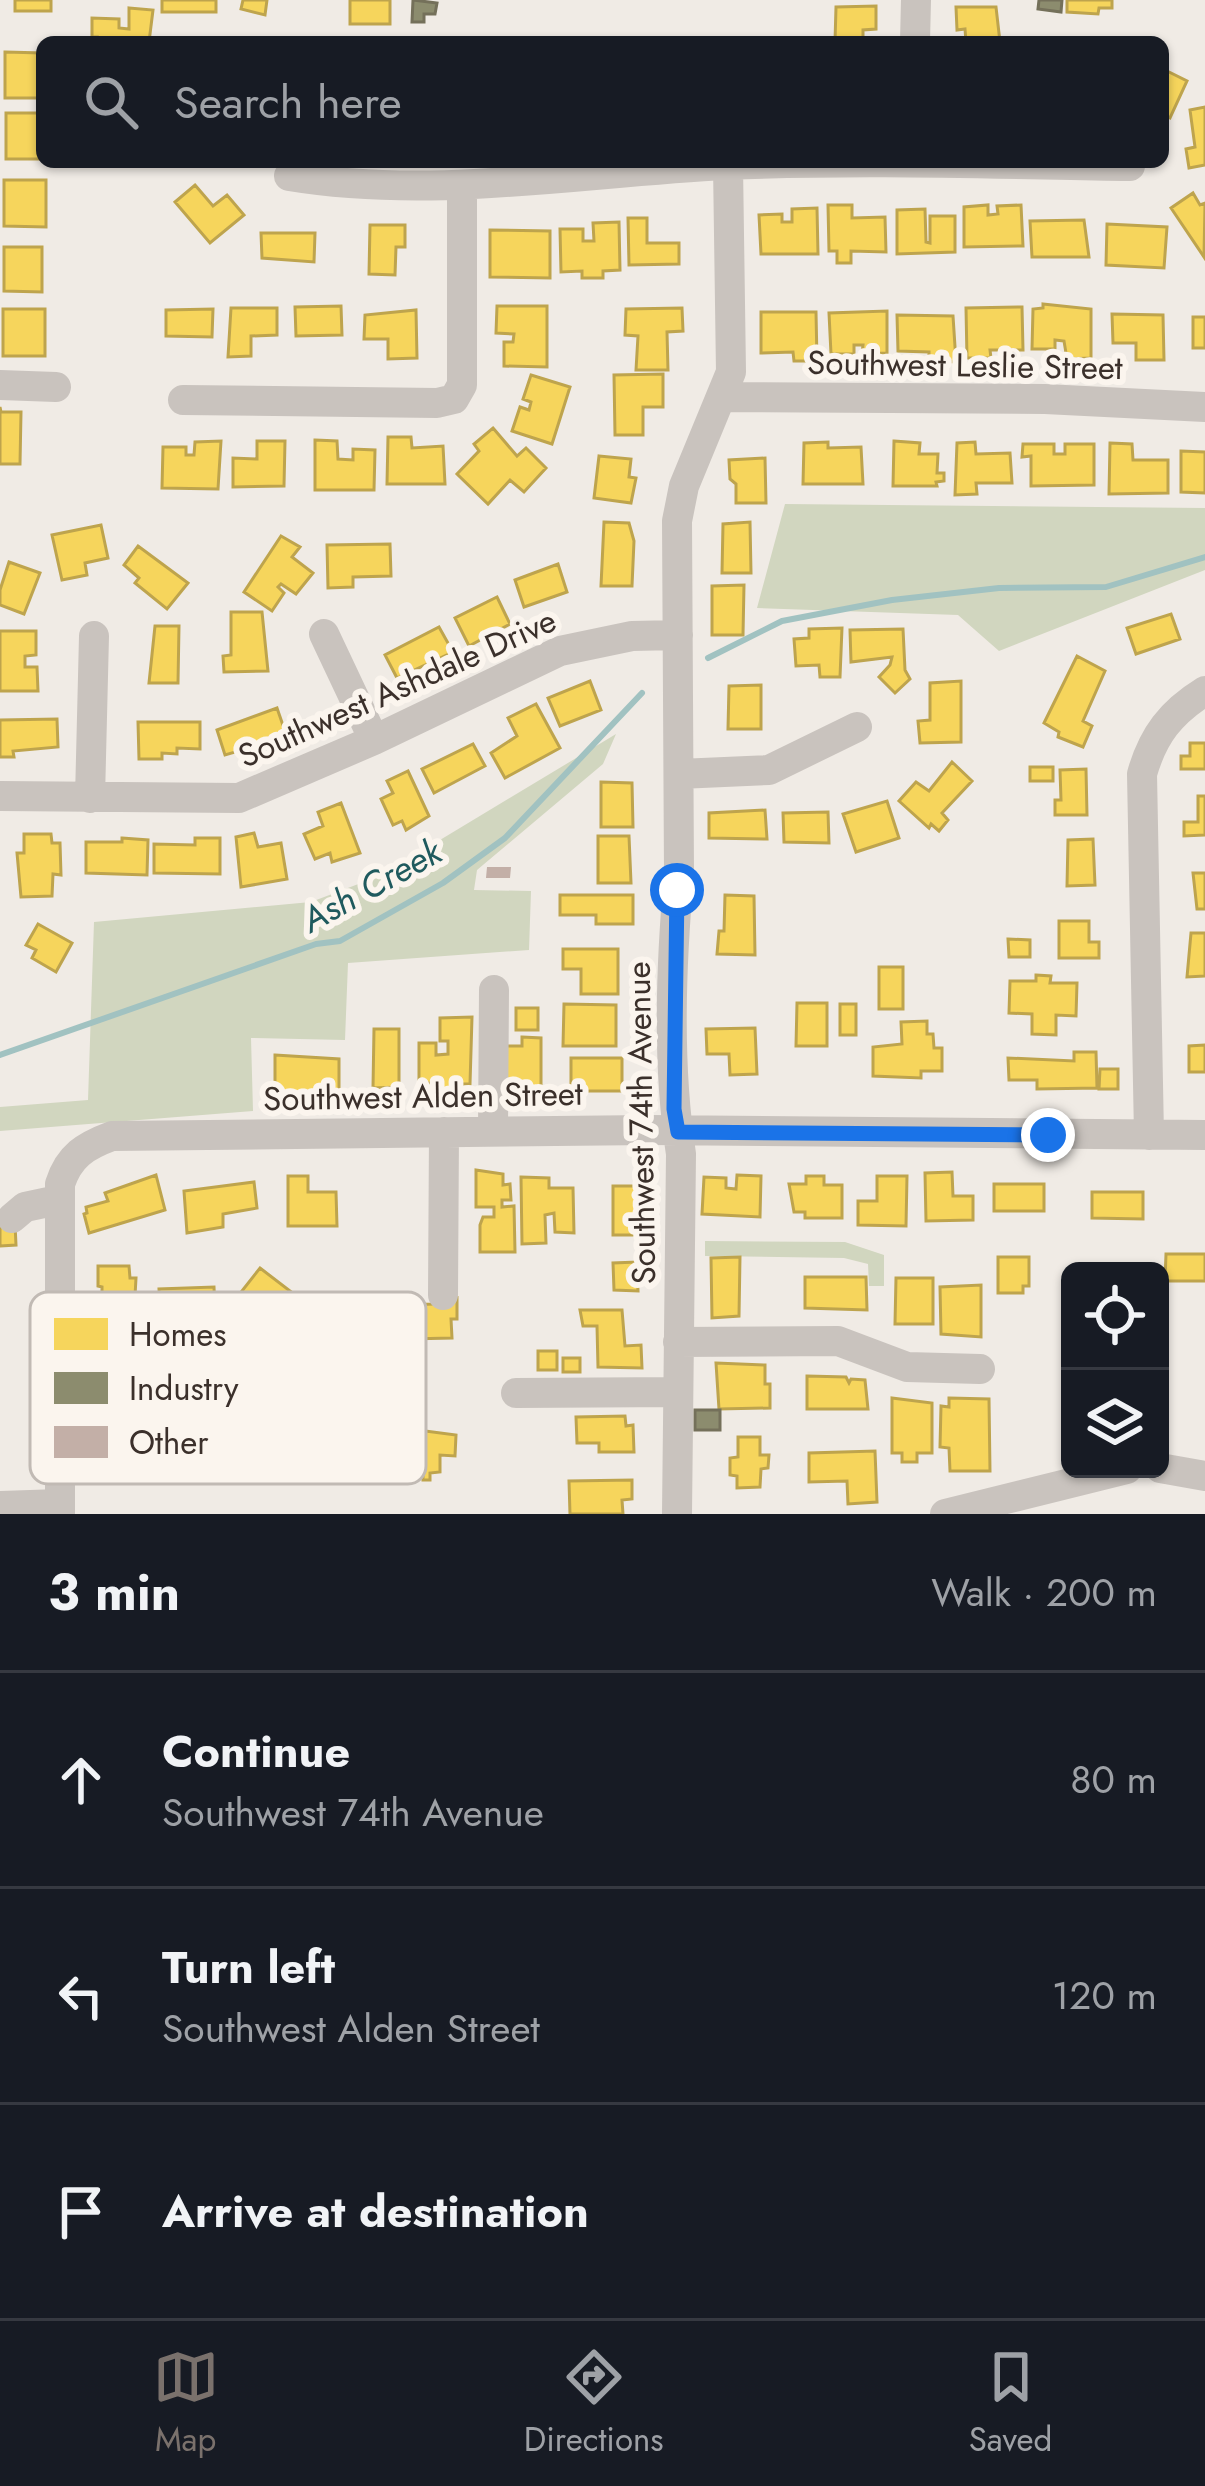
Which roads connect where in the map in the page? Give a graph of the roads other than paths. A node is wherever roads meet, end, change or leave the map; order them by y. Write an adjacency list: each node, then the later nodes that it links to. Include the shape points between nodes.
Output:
1 (916, 0): 2 (street)
2 (916, 36)
3 (697, 168): 6 (street)
4 (728, 168): 9 (street, Southwest 74th Avenue, via 730,372)
5 (290, 176): 6 (street)
6 (463, 185): 10 (street, via 462,385 454,399)
7 (0, 385): 8 (street)
8 (56, 387)
9 (723, 397): 11 (street, Southwest Leslie Street); 13 (street, Southwest 74th Avenue, via 679,502)
10 (182, 400)
11 (1205, 407)
12 (324, 634): 17 (street)
13 (678, 635): 17 (street, Southwest Ashdale Drive, via 560,651); 18 (street, Southwest 74th Avenue)
14 (94, 636): 20 (street)
15 (1205, 691): 25 (street, via 1160,729 1142,774)
16 (856, 727): 18 (street, via 770,770)
17 (374, 740): 20 (street, Southwest Ashdale Drive, via 239,797)
18 (679, 774): 24 (street, Southwest 74th Avenue)
19 (0, 796): 20 (street, Southwest Ashdale Drive)
20 (90, 797)
21 (494, 990): 22 (street)
22 (493, 1131): 23 (street, Southwest Alden Street); 24 (street, Southwest Alden Street)
23 (444, 1132): 27 (street, Southwest Alden Street, via 112,1136 66,1165); 30 (street)
24 (678, 1132): 25 (street, Southwest Alden Street); 31 (street, Southwest 74th Avenue)
25 (1149, 1135): 26 (street, Southwest Alden Street)
26 (1205, 1136)
27 (58, 1200): 28 (street); 29 (street)
28 (12, 1218)
29 (59, 1292)
30 (443, 1295)
31 (679, 1342): 32 (street, via 838,1341 907,1367); 33 (street, Southwest 74th Avenue)
32 (980, 1369)
33 (678, 1392): 34 (street); 41 (street, Southwest 74th Avenue)
34 (516, 1393)
35 (1169, 1470): 36 (street)
36 (1205, 1476)
37 (1097, 1478): 39 (street)
38 (0, 1506): 40 (street)
39 (1001, 1508): 42 (street)
40 (60, 1509)
41 (677, 1514)
42 (945, 1514)

